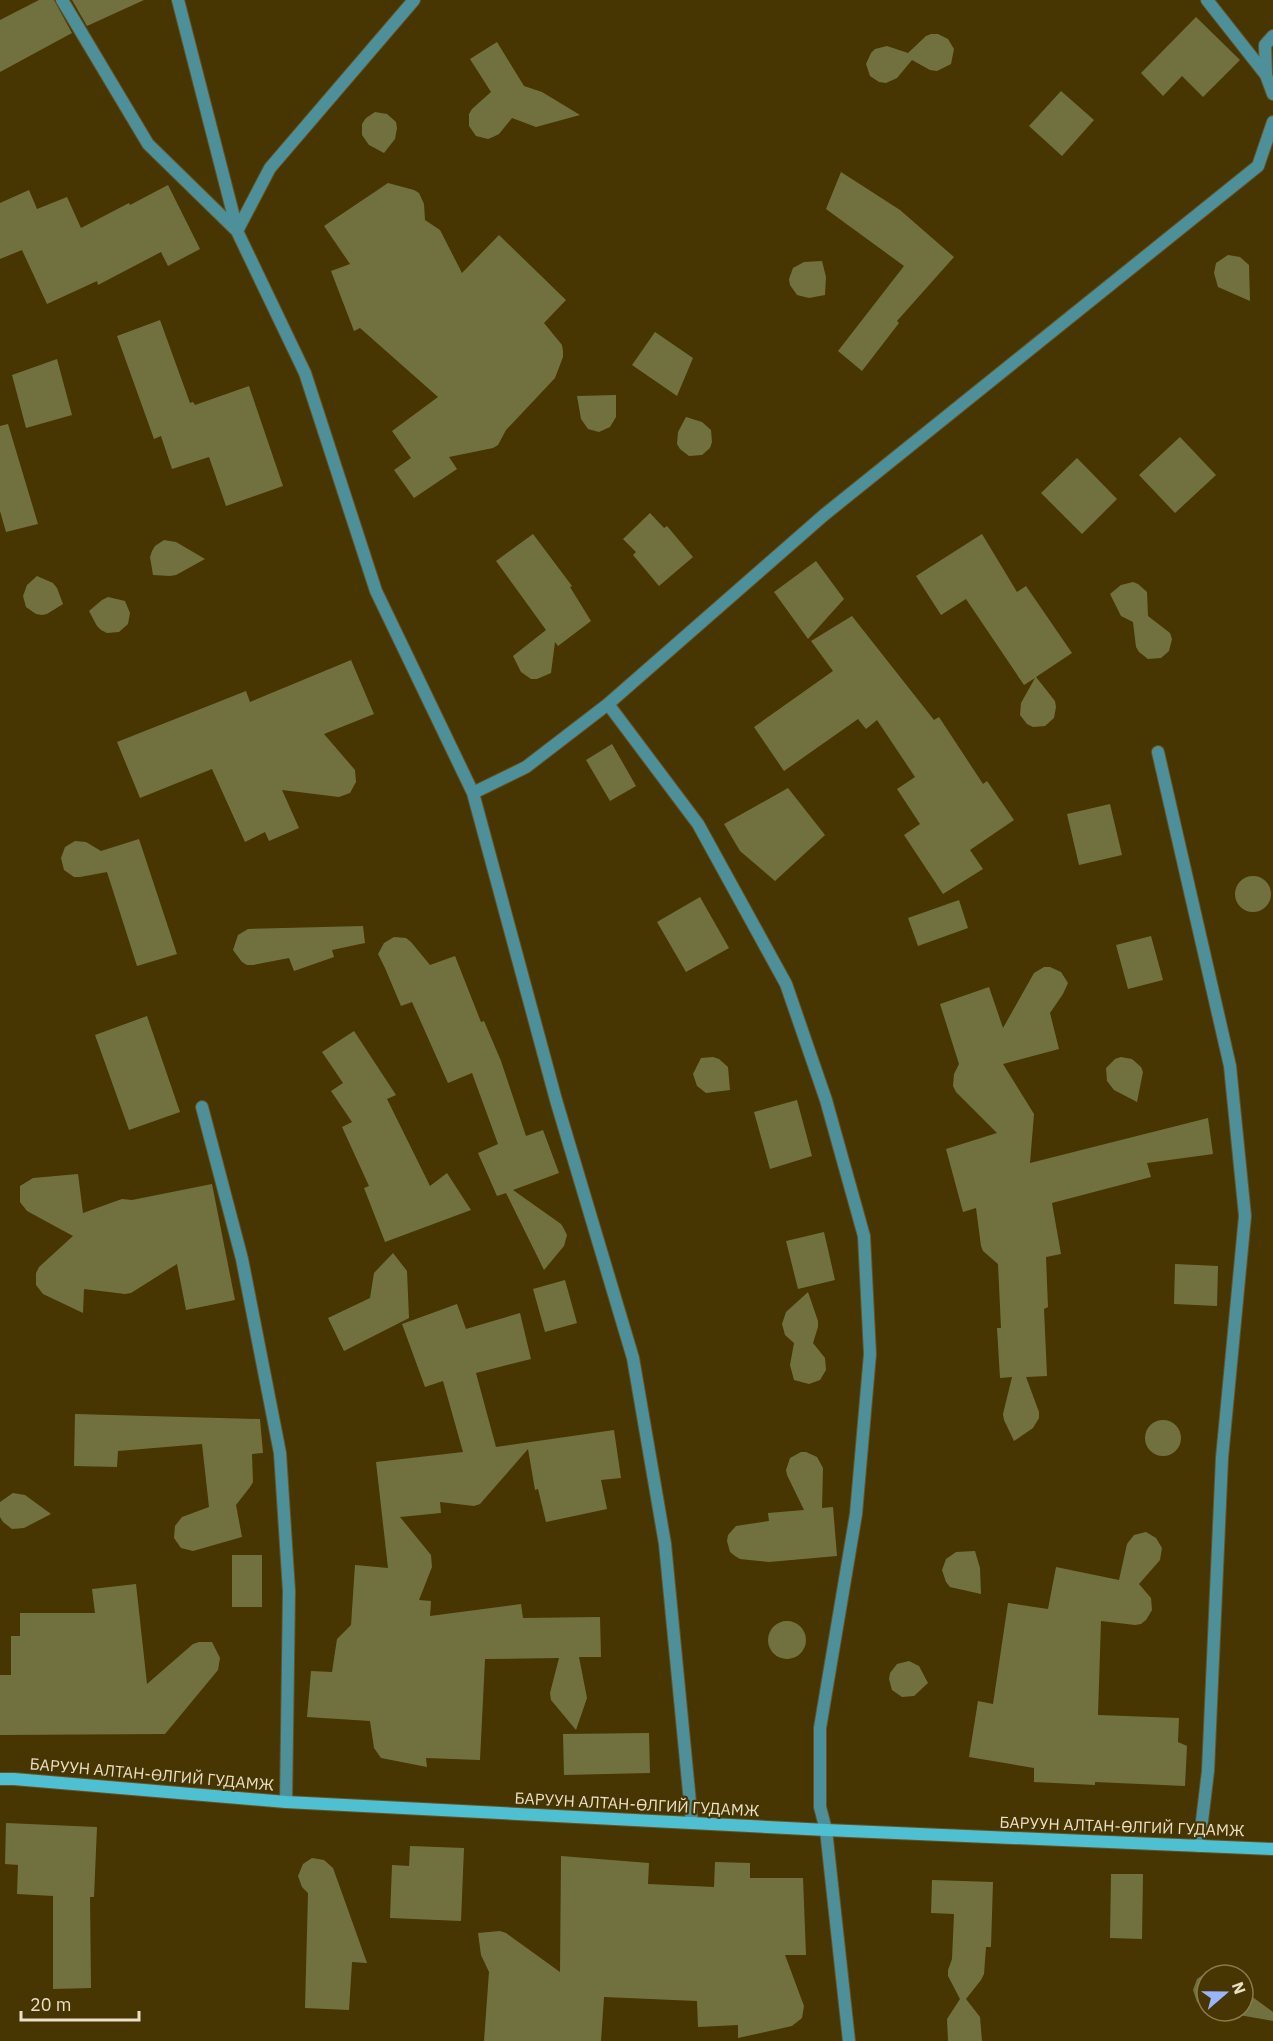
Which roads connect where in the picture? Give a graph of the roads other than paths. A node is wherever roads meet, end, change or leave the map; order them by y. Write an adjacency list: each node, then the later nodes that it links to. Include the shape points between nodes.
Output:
1 (62, 0): 9 (street, via 148,144)
2 (178, 0): 9 (street)
3 (414, 0): 9 (street, via 270,168)
4 (1207, 0): 6 (street)
5 (1273, 36): 6 (street, via 1265,45)
6 (1266, 75): 7 (street)
7 (1273, 94)
8 (1273, 122): 10 (street, via 1258,166 824,515)
9 (237, 231): 12 (street, via 305,373 376,591)
10 (608, 704): 12 (street, via 526,767); 17 (street, via 698,824 786,984 826,1100 864,1236 870,1354 856,1514 820,1728 820,1808)
11 (1158, 752): 18 (street, via 1230,1066 1245,1216 1222,1458 1208,1771)
12 (472, 793): 16 (street, via 556,1100 633,1358 665,1544)
13 (202, 1107): 15 (street, via 242,1259 280,1453 289,1591)
14 (0, 1779): 15 (main road, БАРУУН АЛТАН-ӨЛГИЙ ГУДАМЖ)
15 (286, 1802): 16 (main road, БАРУУН АЛТАН-ӨЛГИЙ ГУДАМЖ)
16 (692, 1823): 17 (main road, БАРУУН АЛТАН-ӨЛГИЙ ГУДАМЖ)
17 (826, 1830): 18 (main road, БАРУУН АЛТАН-ӨЛГИЙ ГУДАМЖ); 20 (street)
18 (1199, 1846): 19 (main road, БАРУУН АЛТАН-ӨЛГИЙ ГУДАМЖ)
19 (1273, 1849)
20 (849, 2041)

